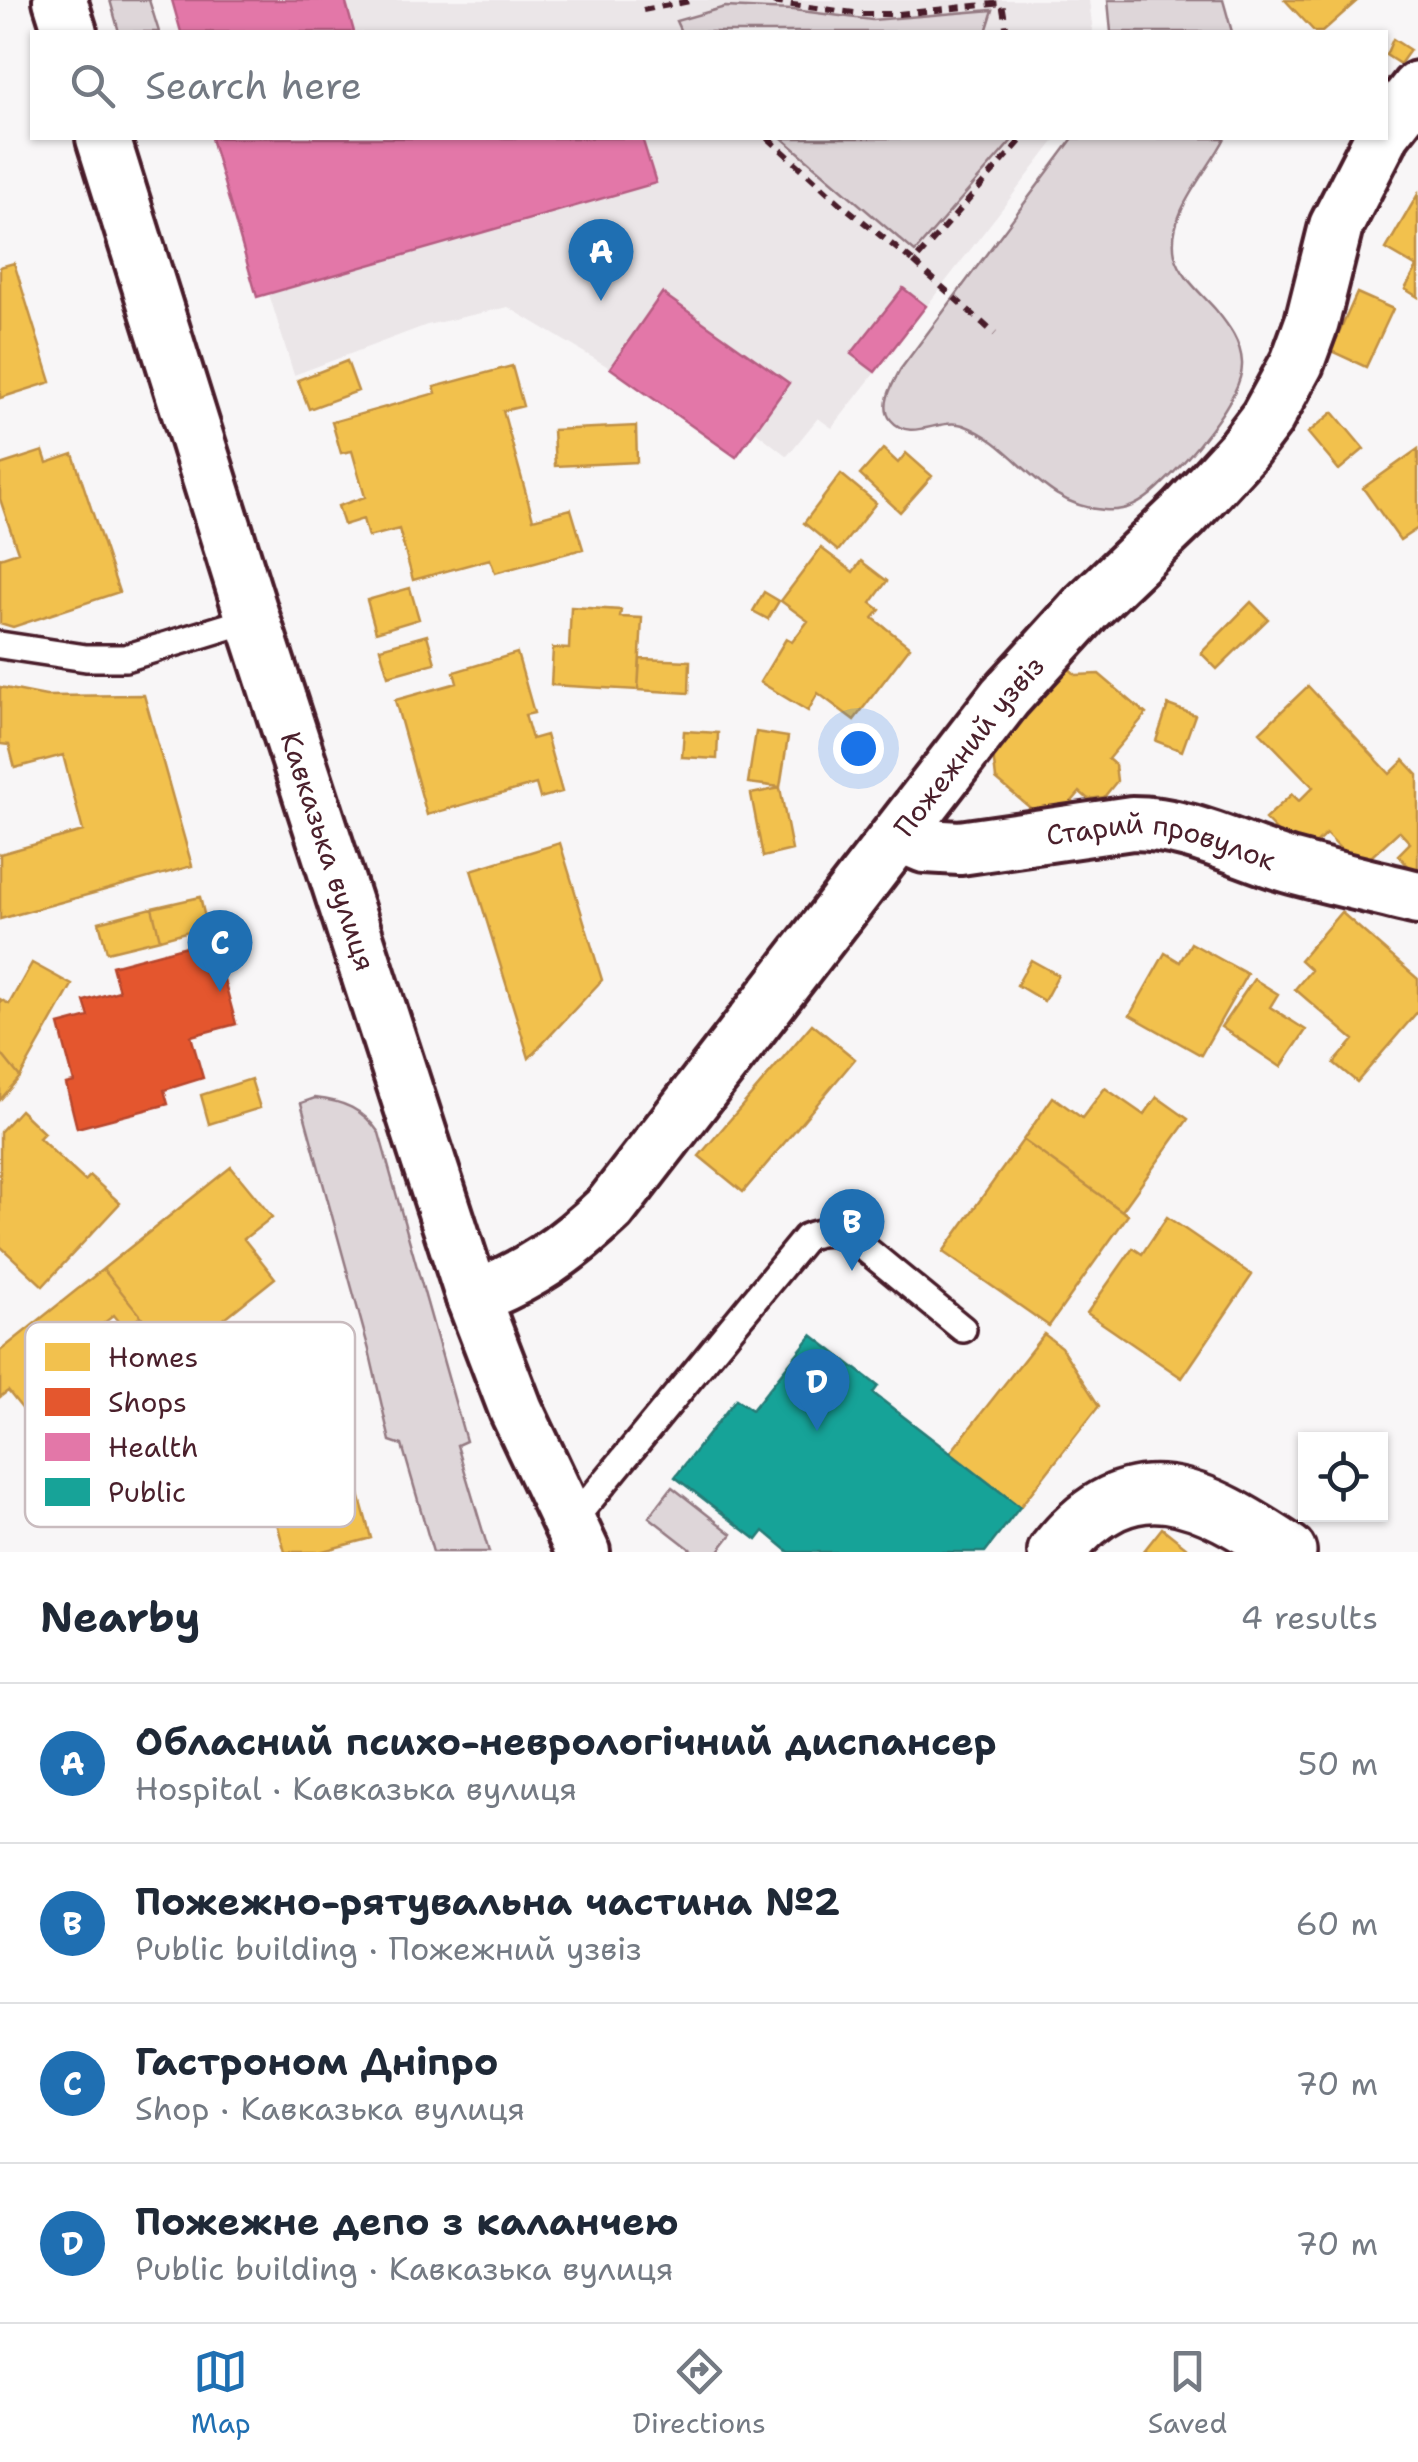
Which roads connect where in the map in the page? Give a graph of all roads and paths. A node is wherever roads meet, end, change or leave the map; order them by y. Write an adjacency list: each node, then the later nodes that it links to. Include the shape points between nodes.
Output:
1 (60, 0): 5 (street)
2 (695, 0): 4 (path)
3 (755, 0): 6 (path, via 862,14 1002,4)
4 (642, 10)
5 (69, 30)
6 (1007, 30)
7 (1418, 88): 8 (street)
8 (1388, 127)
9 (104, 140): 15 (street, Кавказька вулиця)
10 (770, 140): 13 (path)
11 (1020, 140): 13 (path)
12 (1379, 140): 17 (street, Пожежний узвіз, via 1336,226 1312,322 1267,418 1184,514 1039,658)
13 (914, 262): 14 (path)
14 (995, 334)
15 (253, 619): 16 (lane, via 124,658); 19 (street, Кавказька вулиця)
16 (0, 645)
17 (900, 834): 18 (street, Старий провулок, via 925,846 960,848 1154,823); 19 (street, Пожежний узвіз, via 610,1208 518,1280)
18 (1418, 898)
19 (473, 1298): 21 (street, Кавказька вулиця, via 516,1410)
20 (963, 1328): 21 (lane, via 857,1242 823,1231 806,1237)
21 (577, 1538)
22 (1056, 1552): 23 (street, via 1108,1504 1164,1494 1204,1503)
23 (1288, 1552)

